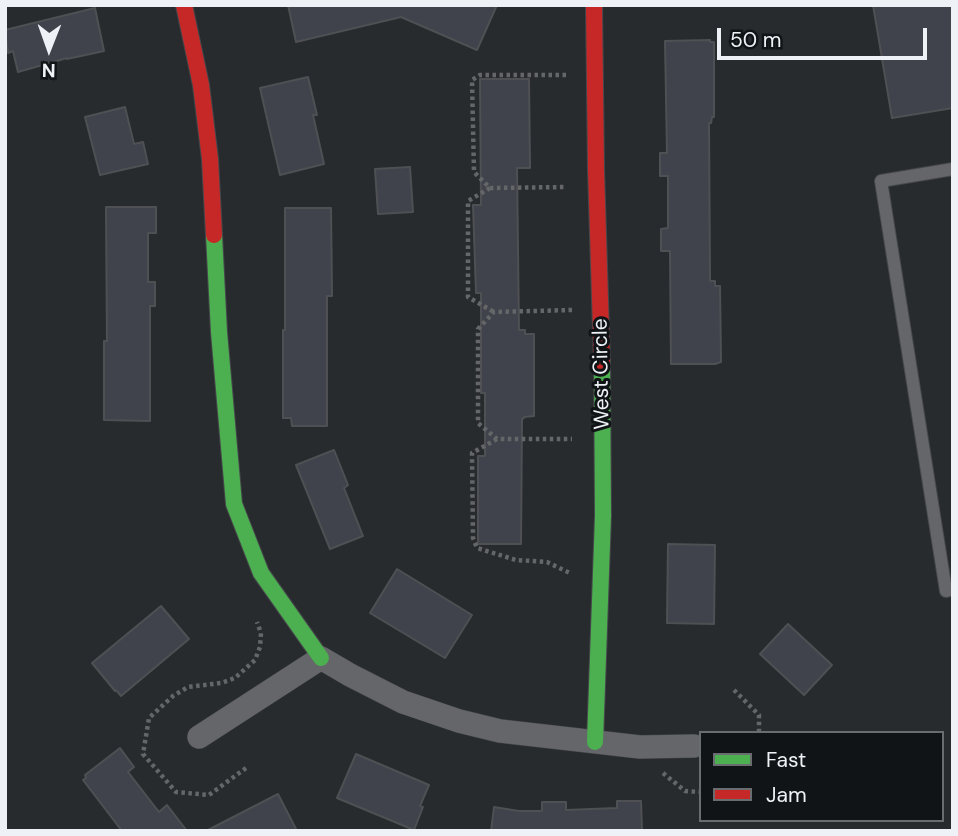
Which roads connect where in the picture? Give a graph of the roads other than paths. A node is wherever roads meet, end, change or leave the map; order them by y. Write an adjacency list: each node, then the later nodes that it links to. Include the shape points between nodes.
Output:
1 (184, 5): 5 (street, via 210,159 234,504 261,573)
2 (594, 5): 7 (street, West Circle, via 603,516)
3 (953, 169): 4 (lane, via 881,181 946,591)
4 (953, 589)
5 (321, 657): 6 (street); 7 (street, via 403,702 459,721 500,732)
6 (199, 737)
7 (594, 742): 8 (street)
8 (694, 746)

